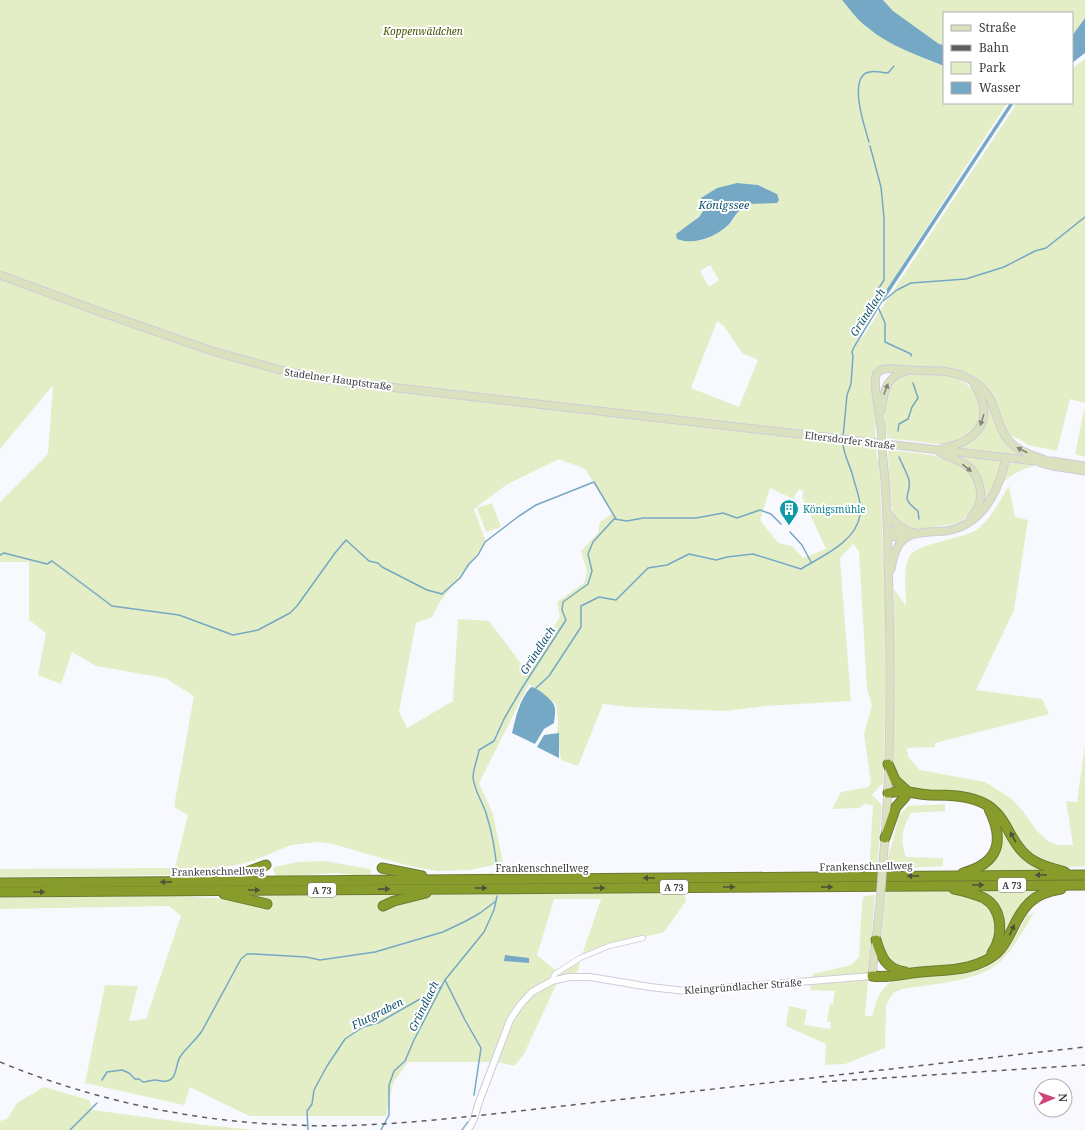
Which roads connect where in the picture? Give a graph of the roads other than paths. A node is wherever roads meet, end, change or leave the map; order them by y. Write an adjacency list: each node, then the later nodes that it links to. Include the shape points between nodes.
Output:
1 (0, 275): 5 (main road, Stadelner Hauptstraße, via 212,351 297,374)
2 (907, 370): 3 (main road, via 955,374); 4 (main road, one-way to 2, via 889,381); 4 (main road, via 892,368 877,373)
3 (974, 383): 6 (main road, one-way to 6, via 984,413 978,430 958,445); 9 (main road, one-way to 3, via 1016,448 1009,441 988,396)
4 (880, 417): 12 (main road, bridge)
5 (666, 419): 6 (main road, Eltersdorfer Straße)
6 (933, 450): 7 (main road, Eltersdorfer Straße); 13 (main road, one-way to 13, via 970,468 976,476 980,494 978,506)
7 (1006, 458): 8 (main road, Eltersdorfer Straße); 13 (main road, via 994,494 984,509)
8 (1035, 461): 9 (main road, Eltersdorfer Straße); 11 (main road, Eltersdorfer Straße)
9 (1047, 461): 10 (main road, Eltersdorfer Straße)
10 (1085, 466)
11 (1085, 471)
12 (887, 512): 14 (main road); 15 (main road)
13 (967, 523): 15 (main road, via 948,530)
14 (888, 534): 15 (main road, via 893,531); 16 (main road)
15 (907, 534): 16 (main road, via 896,552)
16 (889, 583): 17 (main road)
17 (888, 764): 18 (main road); 19 (highway, via 895,780)
18 (887, 794): 19 (highway, via 896,797); 21 (main road)
19 (906, 794): 20 (highway, via 970,798); 21 (highway, via 896,807)
20 (988, 806): 24 (highway, one-way to 20, via 1048,867 1026,855 1018,847 999,814); 25 (highway, via 996,821 998,833 994,853 979,868)
21 (885, 838): 37 (main road, bridge)
22 (266, 865): 27 (highway)
23 (382, 868): 26 (highway)
24 (1083, 875): 25 (highway, Frankenschnellweg / A 73, one-way to 25)
25 (952, 876): 26 (highway, Frankenschnellweg / A 73, one-way to 26)
26 (447, 880): 27 (highway, Frankenschnellweg / A 73)
27 (206, 882): 28 (highway, Frankenschnellweg / A 73, one-way to 28)
28 (0, 884)
29 (1085, 885): 30 (highway, Frankenschnellweg / A 73, one-way to 29); 38 (highway, one-way to 29, via 1004,945 1024,907 1034,898 1044,892)
30 (939, 886): 31 (highway, Frankenschnellweg / A 73, one-way to 30); 38 (highway, via 974,894 985,899 994,908 1000,931 996,948)
31 (442, 889): 32 (highway, Frankenschnellweg / A 73, one-way to 31); 35 (highway, via 403,898)
32 (201, 890): 33 (highway, Frankenschnellweg / A 73, one-way to 32); 34 (highway)
33 (0, 892)
34 (267, 904)
35 (383, 906)
36 (643, 938): 42 (street, via 609,946 580,958 555,974)
37 (876, 940): 39 (highway, via 885,962); 41 (main road)
38 (988, 960): 40 (highway, via 962,968)
39 (895, 970): 40 (highway); 41 (highway)
40 (911, 973): 41 (highway, via 890,977)
41 (872, 974): 42 (street, Kleingründlacher Straße, via 686,991 590,977 569,977)
42 (552, 981): 43 (street, Kleingründlacher Straße, via 532,992 510,1020 474,1119)
43 (467, 1130)

